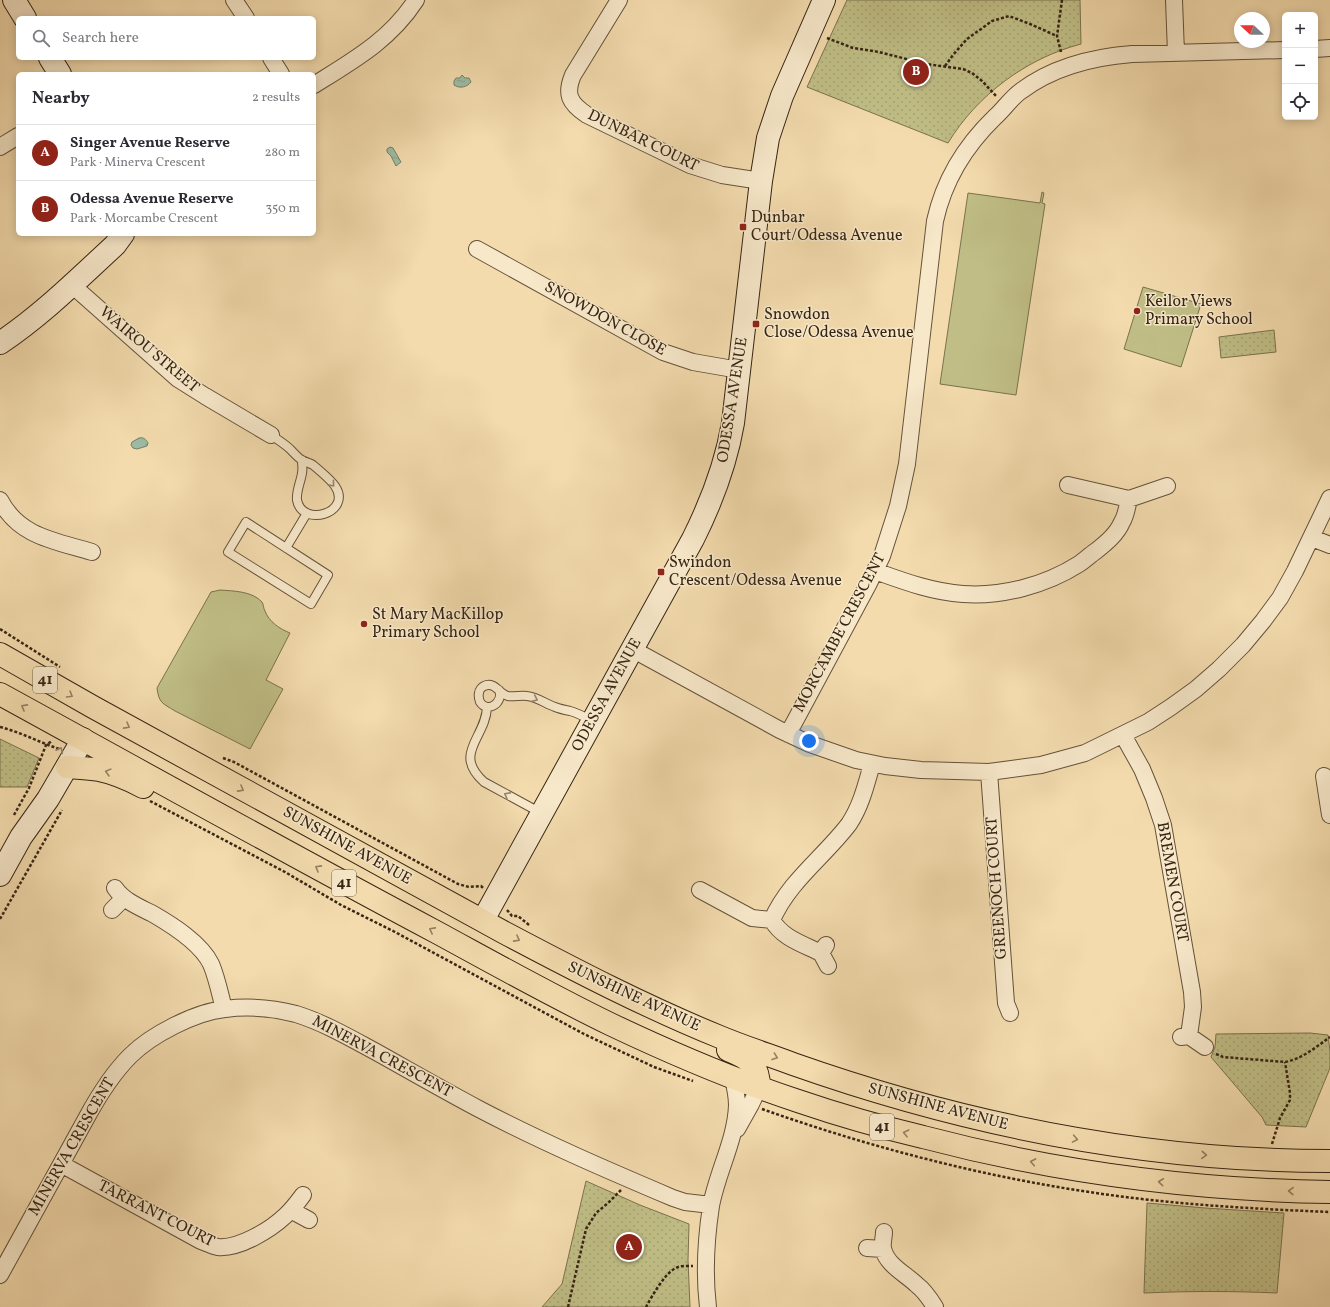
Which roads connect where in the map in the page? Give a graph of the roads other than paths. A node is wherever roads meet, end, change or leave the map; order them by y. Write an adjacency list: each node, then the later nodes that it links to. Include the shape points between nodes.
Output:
1 (14, 0): 7 (street)
2 (234, 0): 8 (street)
3 (416, 0): 17 (street, via 401,21 379,42)
4 (619, 0): 20 (street, DUNBAR COURT, via 568,85 572,102 587,115 690,164 722,175)
5 (824, 0): 20 (street, ODESSA AVENUE, via 782,96 768,138)
6 (1174, 0): 12 (street)
7 (24, 16)
8 (245, 16)
9 (1330, 48): 10 (street)
10 (1318, 49)
11 (1282, 50): 12 (street, MORCAMBE CRESCENT)
12 (1176, 53): 38 (street, MORCAMBE CRESCENT, via 1120,55 1058,70 1017,94 973,140 960,158 937,211 904,479 894,522)
13 (51, 60): 15 (street)
14 (272, 60): 16 (street)
15 (59, 72)
16 (280, 72)
17 (316, 84)
18 (16, 137): 19 (street)
19 (0, 147)
20 (761, 181): 25 (street, ODESSA AVENUE)
21 (122, 236): 23 (street)
22 (477, 249): 25 (street, SNOWDON CLOSE, via 663,352 693,362)
23 (72, 285): 24 (street, via 35,318); 26 (street, WAIROU STREET, via 178,378)
24 (0, 343)
25 (740, 370): 39 (street, ODESSA AVENUE, via 730,442 714,493)
26 (271, 435): 27 (lane)
27 (302, 460): 33 (lane, via 303,470 297,498 301,508); 33 (lane, one-way to 33, via 312,464 335,486 339,499 334,510 330,512)
28 (1068, 485): 31 (street)
29 (1168, 486): 31 (street)
30 (1330, 498): 34 (street)
31 (1129, 499): 38 (street, via 1123,522 1116,533 1100,548 1079,564 1034,584 1008,591 963,594 914,585)
32 (0, 500): 37 (street, via 16,522 30,532)
33 (307, 513): 36 (lane)
34 (1312, 538): 35 (street); 47 (street, via 1280,598 1244,645 1196,689 1148,722)
35 (1330, 545)
36 (286, 548): 36 (lane, via 246,522 228,552 310,604 328,575)
37 (92, 552)
38 (875, 571): 46 (street, MORCAMBE CRESCENT)
39 (632, 649): 45 (street, ODESSA AVENUE); 46 (street)
40 (0, 654): 43 (main road, SUNSHINE AVENUE / 41, one-way to 43)
41 (499, 690): 44 (lane, via 499,700 494,706); 44 (lane, via 490,685 480,689 479,700); 45 (lane, one-way to 45, via 506,695 534,698)
42 (0, 694): 48 (main road, SUNSHINE AVENUE / 41, one-way to 42)
43 (91, 706): 48 (main road); 58 (main road, SUNSHINE AVENUE / 41, one-way to 58)
44 (487, 707): 52 (lane, one-way to 44, via 484,782 471,766 470,752 484,723)
45 (593, 721): 52 (street, ODESSA AVENUE)
46 (788, 734): 49 (street, via 824,749)
47 (1123, 735): 50 (street, via 1085,753 1041,765); 65 (street, BREMEN COURT, via 1142,769 1163,825 1192,992 1192,1015 1185,1036)
48 (63, 745): 54 (main road, SUNSHINE AVENUE / 41); 54 (main road, one-way to 48, via 162,796 112,773 98,770); 55 (street, via 48,799 16,829)
49 (872, 764): 50 (street, via 921,770); 59 (street, via 861,800 848,824 792,886)
50 (989, 772): 63 (street, GREENOCH COURT)
51 (1324, 776): 53 (street)
52 (542, 814): 58 (street, ODESSA AVENUE)
53 (1330, 815)
54 (222, 816): 60 (main road, SUNSHINE AVENUE / 41, one-way to 54)
55 (0, 875)
56 (700, 890): 59 (street, via 752,918)
57 (112, 910): 64 (street, via 119,893 194,942 210,962)
58 (483, 920): 60 (main road); 62 (main road, SUNSHINE AVENUE / 41, one-way to 62)
59 (772, 920): 61 (street, via 788,937)
60 (466, 949): 66 (main road, SUNSHINE AVENUE / 41, via 613,1025)
61 (825, 954)
62 (640, 1001): 67 (main road, via 688,1032 751,1062 757,1073); 69 (main road, SUNSHINE AVENUE / 41, one-way to 69, via 720,1037 838,1080 995,1123 1086,1141 1183,1153 1273,1160)
63 (1004, 1008)
64 (224, 1009): 70 (street, MINERVA CRESCENT, via 185,1020 145,1043 130,1056 101,1092); 73 (street, MINERVA CRESCENT, via 262,1008 312,1020 345,1035 548,1144 673,1198)
65 (1205, 1047)
66 (734, 1078): 67 (main road, SUNSHINE AVENUE / 41); 68 (street, via 737,1107)
67 (759, 1087): 68 (street); 71 (main road, SUNSHINE AVENUE / 41, one-way to 67, via 1218,1188 1132,1179 1061,1167 985,1153 888,1129)
68 (731, 1141): 73 (street)
69 (1330, 1161)
70 (61, 1164): 74 (street, TARRANT COURT, via 216,1247 243,1243 277,1223); 77 (street, MINERVA CRESCENT)
71 (1330, 1192)
72 (303, 1195): 74 (street, TARRANT COURT)
73 (711, 1206): 78 (street, via 706,1264)
74 (292, 1209): 75 (street)
75 (309, 1220)
76 (884, 1232): 79 (street, via 875,1248 917,1284)
77 (0, 1275)
78 (708, 1307)
79 (935, 1307)

